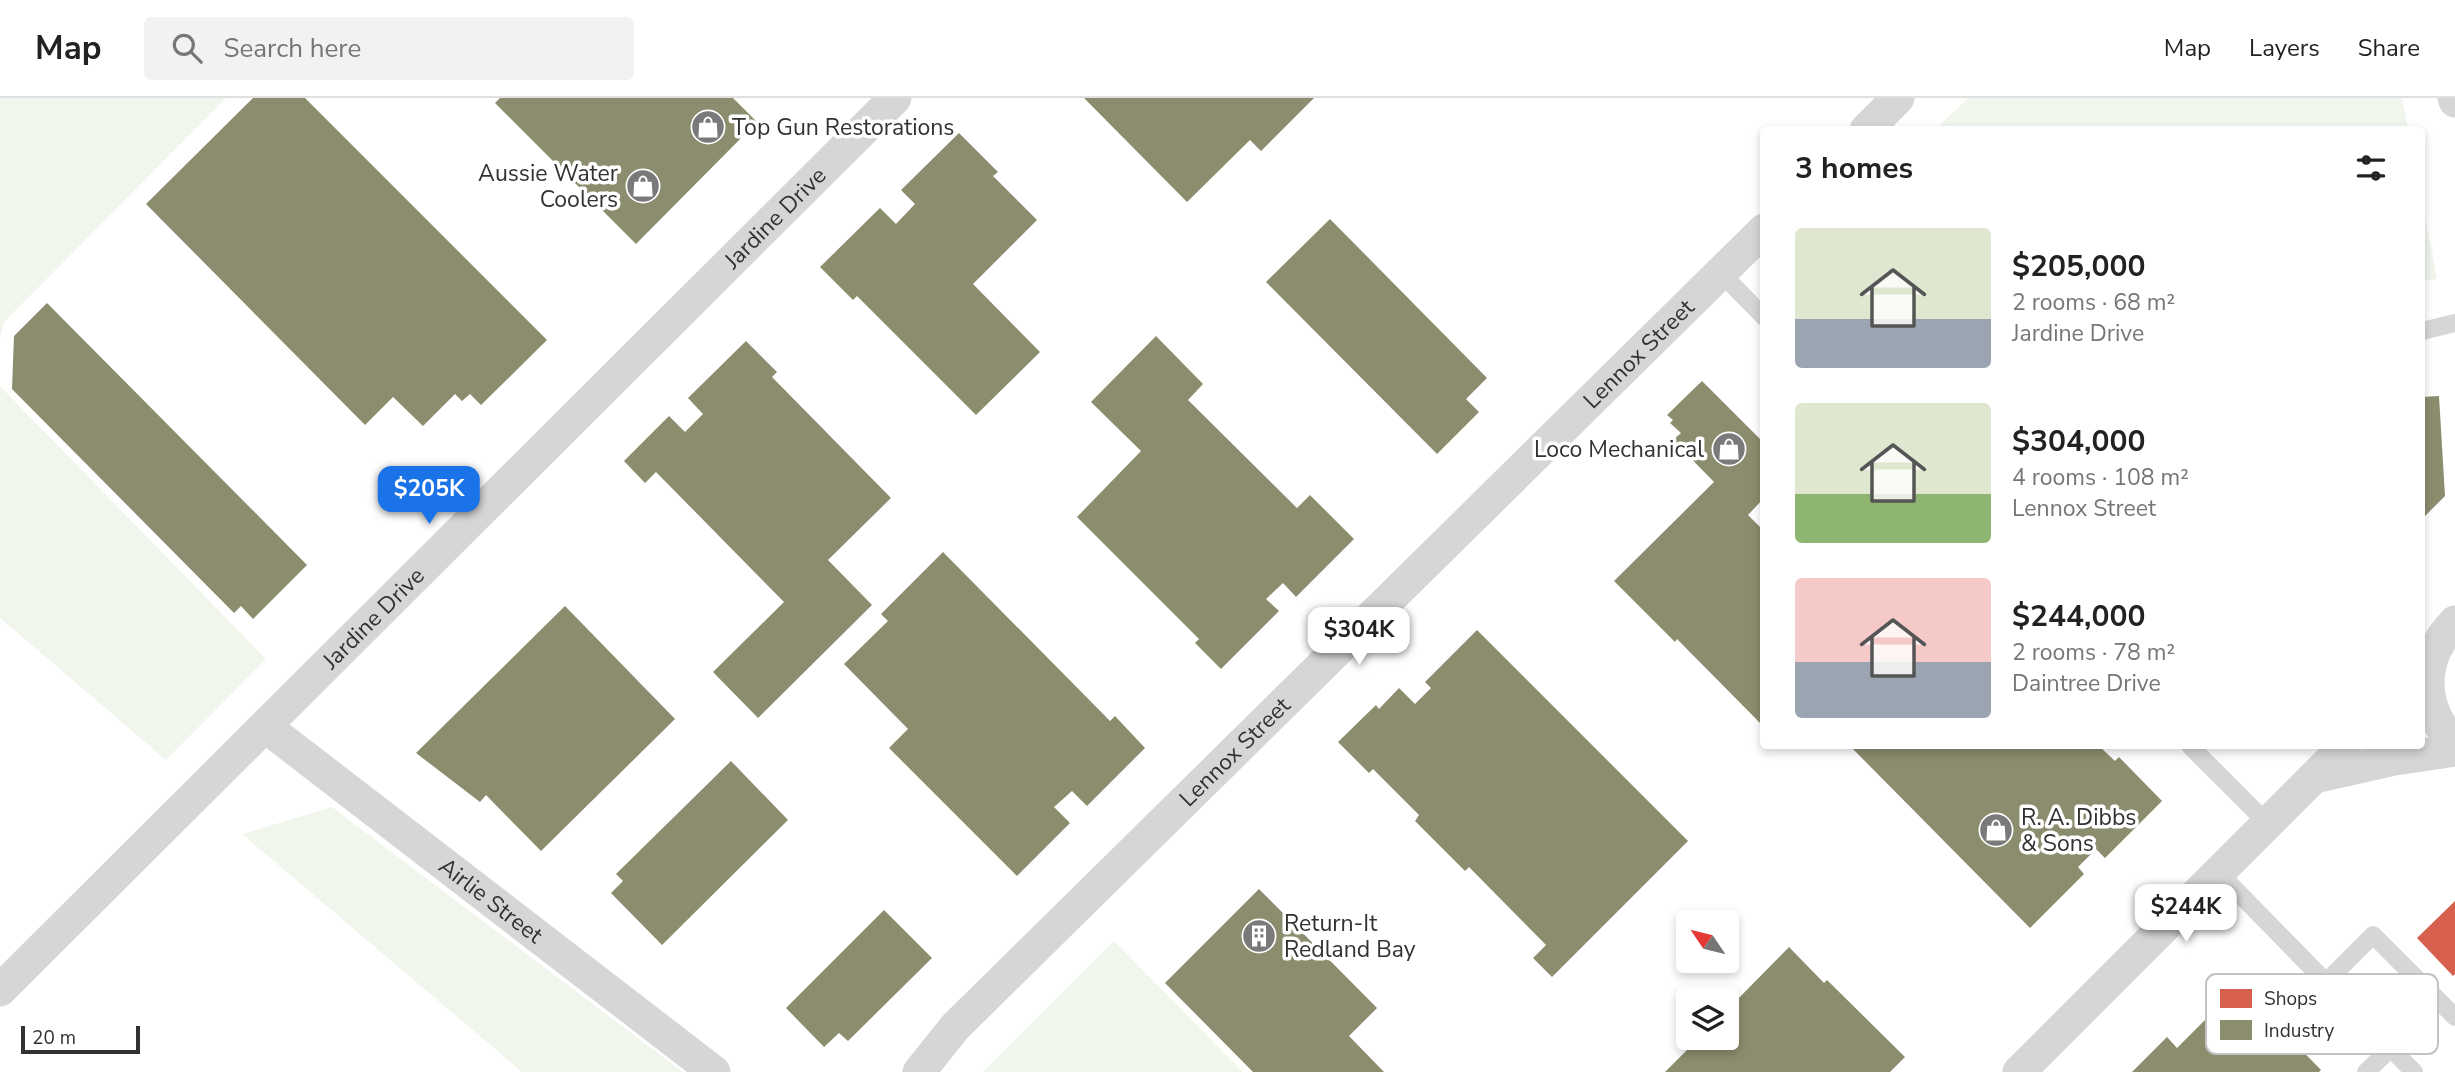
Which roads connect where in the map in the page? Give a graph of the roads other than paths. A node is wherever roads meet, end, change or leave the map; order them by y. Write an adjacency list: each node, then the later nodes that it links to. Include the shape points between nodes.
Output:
1 (895, 98): 11 (street, Jardine Drive)
2 (1898, 98): 3 (street)
3 (1870, 126)
4 (1760, 234): 5 (street, Lennox Street)
5 (1721, 273): 6 (lane); 28 (street, Lennox Street, via 965,1018)
6 (1760, 313)
7 (2455, 323): 8 (lane)
8 (2425, 330)
9 (2455, 622): 10 (street, via 2432,655)
10 (2425, 681): 12 (street, via 2442,730)
11 (266, 727): 22 (street, Jardine Drive); 27 (street, Airlie Street)
12 (2455, 744)
13 (2193, 749): 17 (lane)
14 (2342, 749): 16 (street)
15 (2455, 750): 16 (street)
16 (2315, 777): 17 (street)
17 (2268, 824): 18 (street)
18 (2219, 873): 19 (lane); 29 (street)
19 (2318, 974)
20 (2334, 974): 21 (lane, via 2374,934)
21 (2413, 974)
22 (0, 990)
23 (2438, 1000): 24 (lane)
24 (2455, 1017)
25 (2385, 1054): 30 (lane)
26 (2397, 1054): 31 (lane)
27 (715, 1072)
28 (919, 1072)
29 (2019, 1072)
30 (2366, 1072)
31 (2414, 1072)

